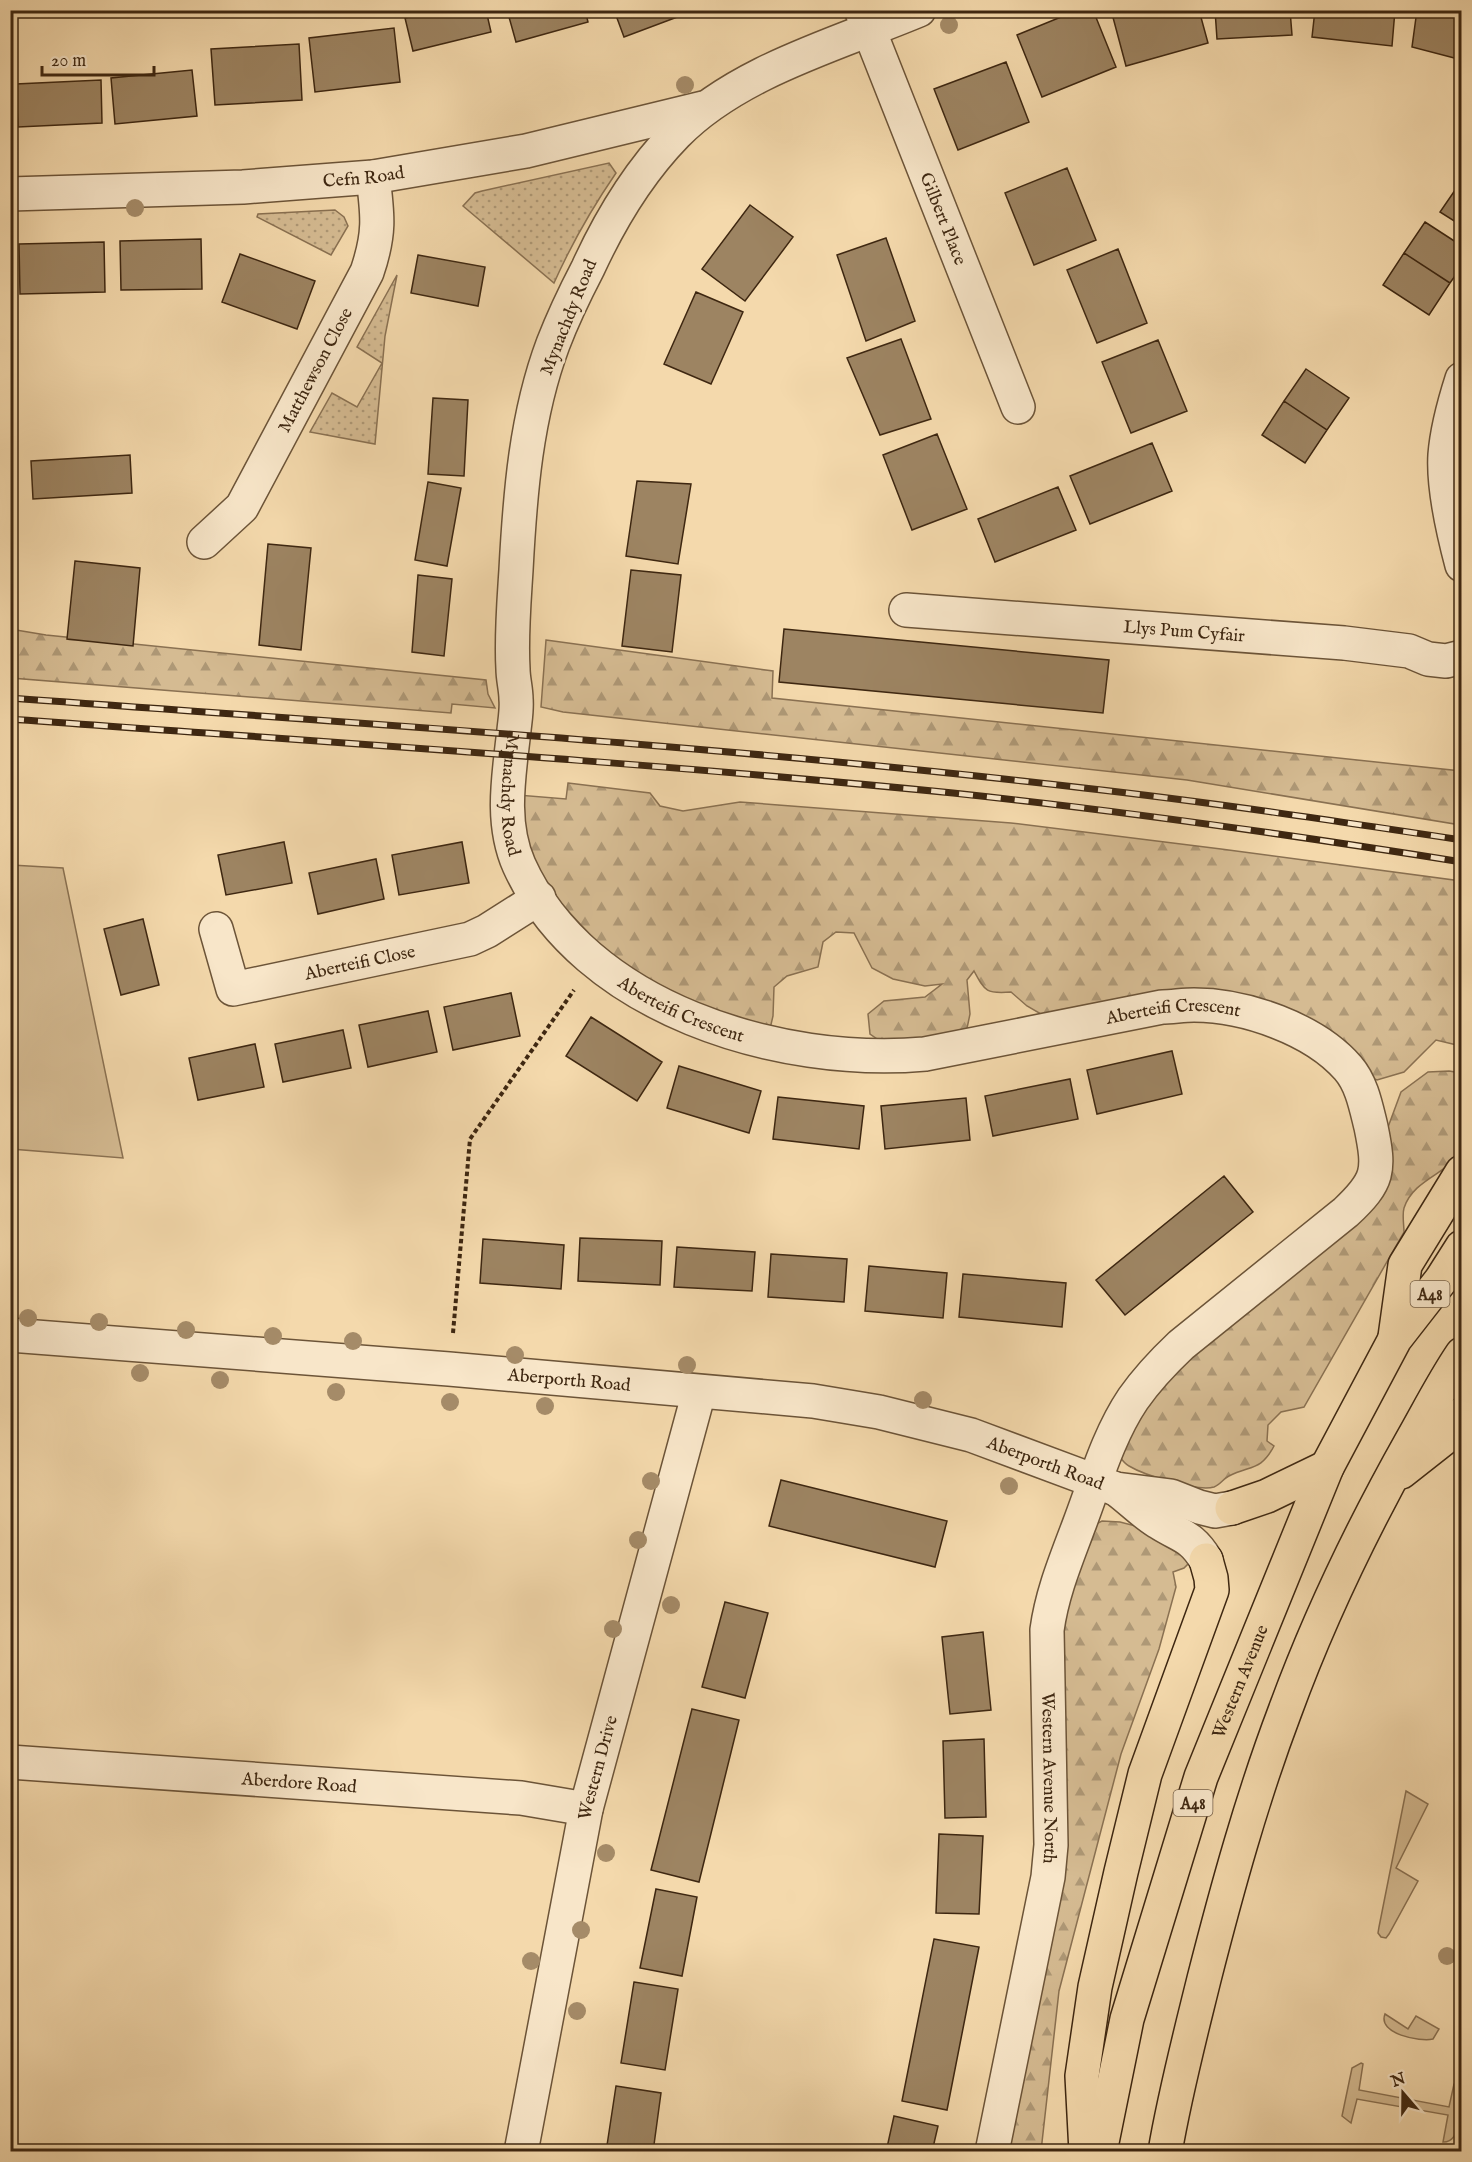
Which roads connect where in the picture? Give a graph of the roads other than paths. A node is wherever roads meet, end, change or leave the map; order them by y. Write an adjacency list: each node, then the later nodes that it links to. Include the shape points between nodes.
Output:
1 (919, 10): 2 (street, Mynachdy Road)
2 (866, 21): 3 (street, Mynachdy Road); 7 (street, Gilbert Place)
3 (709, 106): 4 (street, Cefn Road, via 526,151); 12 (street, Mynachdy Road, via 653,160 600,243 552,346 533,413 518,519 513,668 517,701 506,800 519,865)
4 (373, 177): 5 (street, Cefn Road, via 243,187); 8 (street, Matthewson Close, via 378,226 375,250 363,282 242,507)
5 (10, 194)
6 (1461, 379): 9 (street, via 1444,458)
7 (1018, 407)
8 (204, 542)
9 (1461, 565)
10 (906, 610): 11 (street, Llys Pum Cyfair, via 1344,643 1409,651 1446,661)
11 (1461, 657)
12 (539, 898): 13 (street, Aberteifi Close, via 470,939 233,989); 23 (street, Aberteifi Crescent, via 578,945 622,981 651,1000 753,1040 833,1053 925,1054 1162,1007 1196,1005 1234,1010 1298,1030 1349,1069 1362,1090 1374,1142 1377,1158 1372,1184 1346,1212 1158,1367 1132,1401 1109,1446)
13 (216, 928)
14 (1461, 1172): 17 (highway, via 1405,1265)
15 (1461, 1247): 17 (highway, Western Avenue / A48, via 1441,1280)
16 (10, 1335): 19 (street, Aberporth Road)
17 (1395, 1338): 21 (highway, Western Avenue / A48)
18 (1461, 1354): 22 (highway)
19 (699, 1392): 23 (street, Aberporth Road, via 813,1401 879,1412 971,1435); 27 (street, Western Drive)
20 (1461, 1414): 22 (highway, via 1448,1435)
21 (1327, 1467): 24 (highway); 31 (highway, Western Avenue / A48, via 1201,1777 1127,2019)
22 (1388, 1482): 32 (highway, via 1325,1612 1285,1710 1256,1796 1219,1917)
23 (1106, 1484): 24 (street, Aberporth Road, via 1171,1496 1215,1511); 25 (street, Aberporth Road, via 1158,1522 1186,1536); 29 (street, Western Avenue North, via 1051,1604 1047,1630 1051,1825 1048,1877)
24 (1232, 1508)
25 (1206, 1560): 30 (highway, via 1212,1590 1145,1774 1095,1987 1082,2076)
26 (10, 1762): 27 (street, Aberdore Road, via 521,1798)
27 (586, 1809): 28 (street, Western Drive)
28 (520, 2151)
29 (992, 2151)
30 (1086, 2151)
31 (1100, 2151)
32 (1165, 2151)

